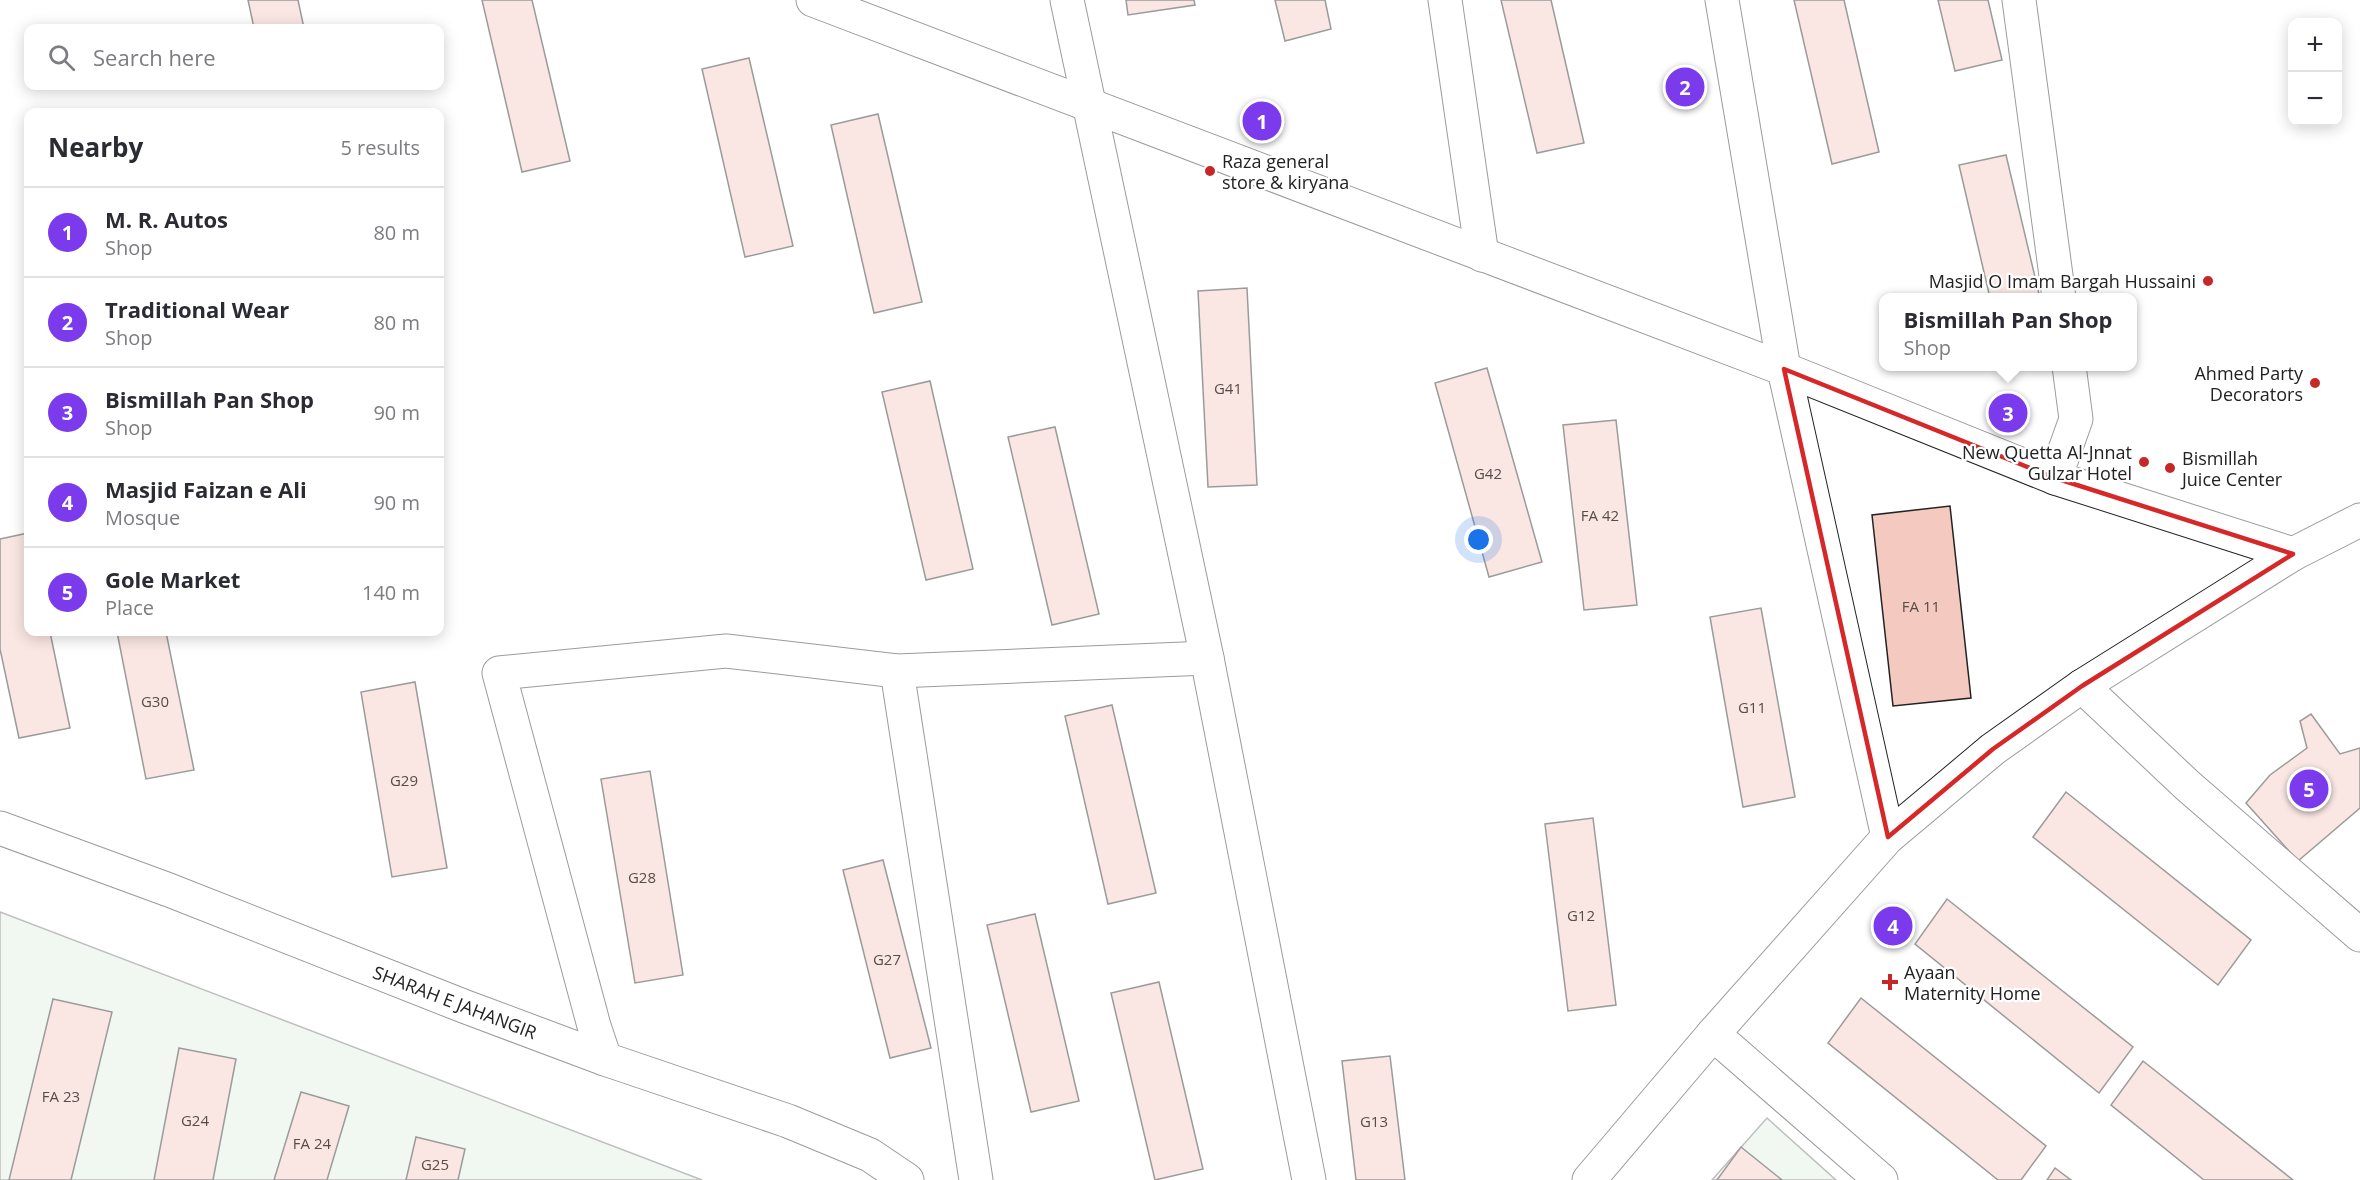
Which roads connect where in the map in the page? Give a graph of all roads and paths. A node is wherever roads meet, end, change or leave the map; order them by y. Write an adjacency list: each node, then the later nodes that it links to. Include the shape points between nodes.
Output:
1 (813, 0): 6 (street)
2 (1067, 0): 6 (street)
3 (1445, 0): 7 (street)
4 (1722, 0): 9 (street)
5 (2019, 0): 8 (street)
6 (1089, 105): 7 (street); 14 (street)
7 (1482, 255): 9 (street)
8 (2059, 293)
9 (1785, 369): 11 (street); 18 (street)
10 (2070, 371): 11 (street, via 2076,419)
11 (2055, 478): 13 (street)
12 (2360, 520): 13 (street)
13 (2293, 554): 16 (street)
14 (1207, 658): 15 (street); 24 (street)
15 (897, 671): 21 (street, via 726,651 499,673); 23 (street)
16 (2082, 686): 18 (street, via 1994,749); 19 (street, via 2187,785)
17 (0, 828): 21 (street, SHARAH E JAHANGIR)
18 (1888, 837): 20 (street)
19 (2360, 935)
20 (1713, 1034): 25 (street); 26 (street)
21 (605, 1059): 22 (street, SHARAH E JAHANGIR, via 788,1121 870,1155)
22 (907, 1180)
23 (976, 1180)
24 (1309, 1180)
25 (1589, 1180)
26 (1881, 1180)

